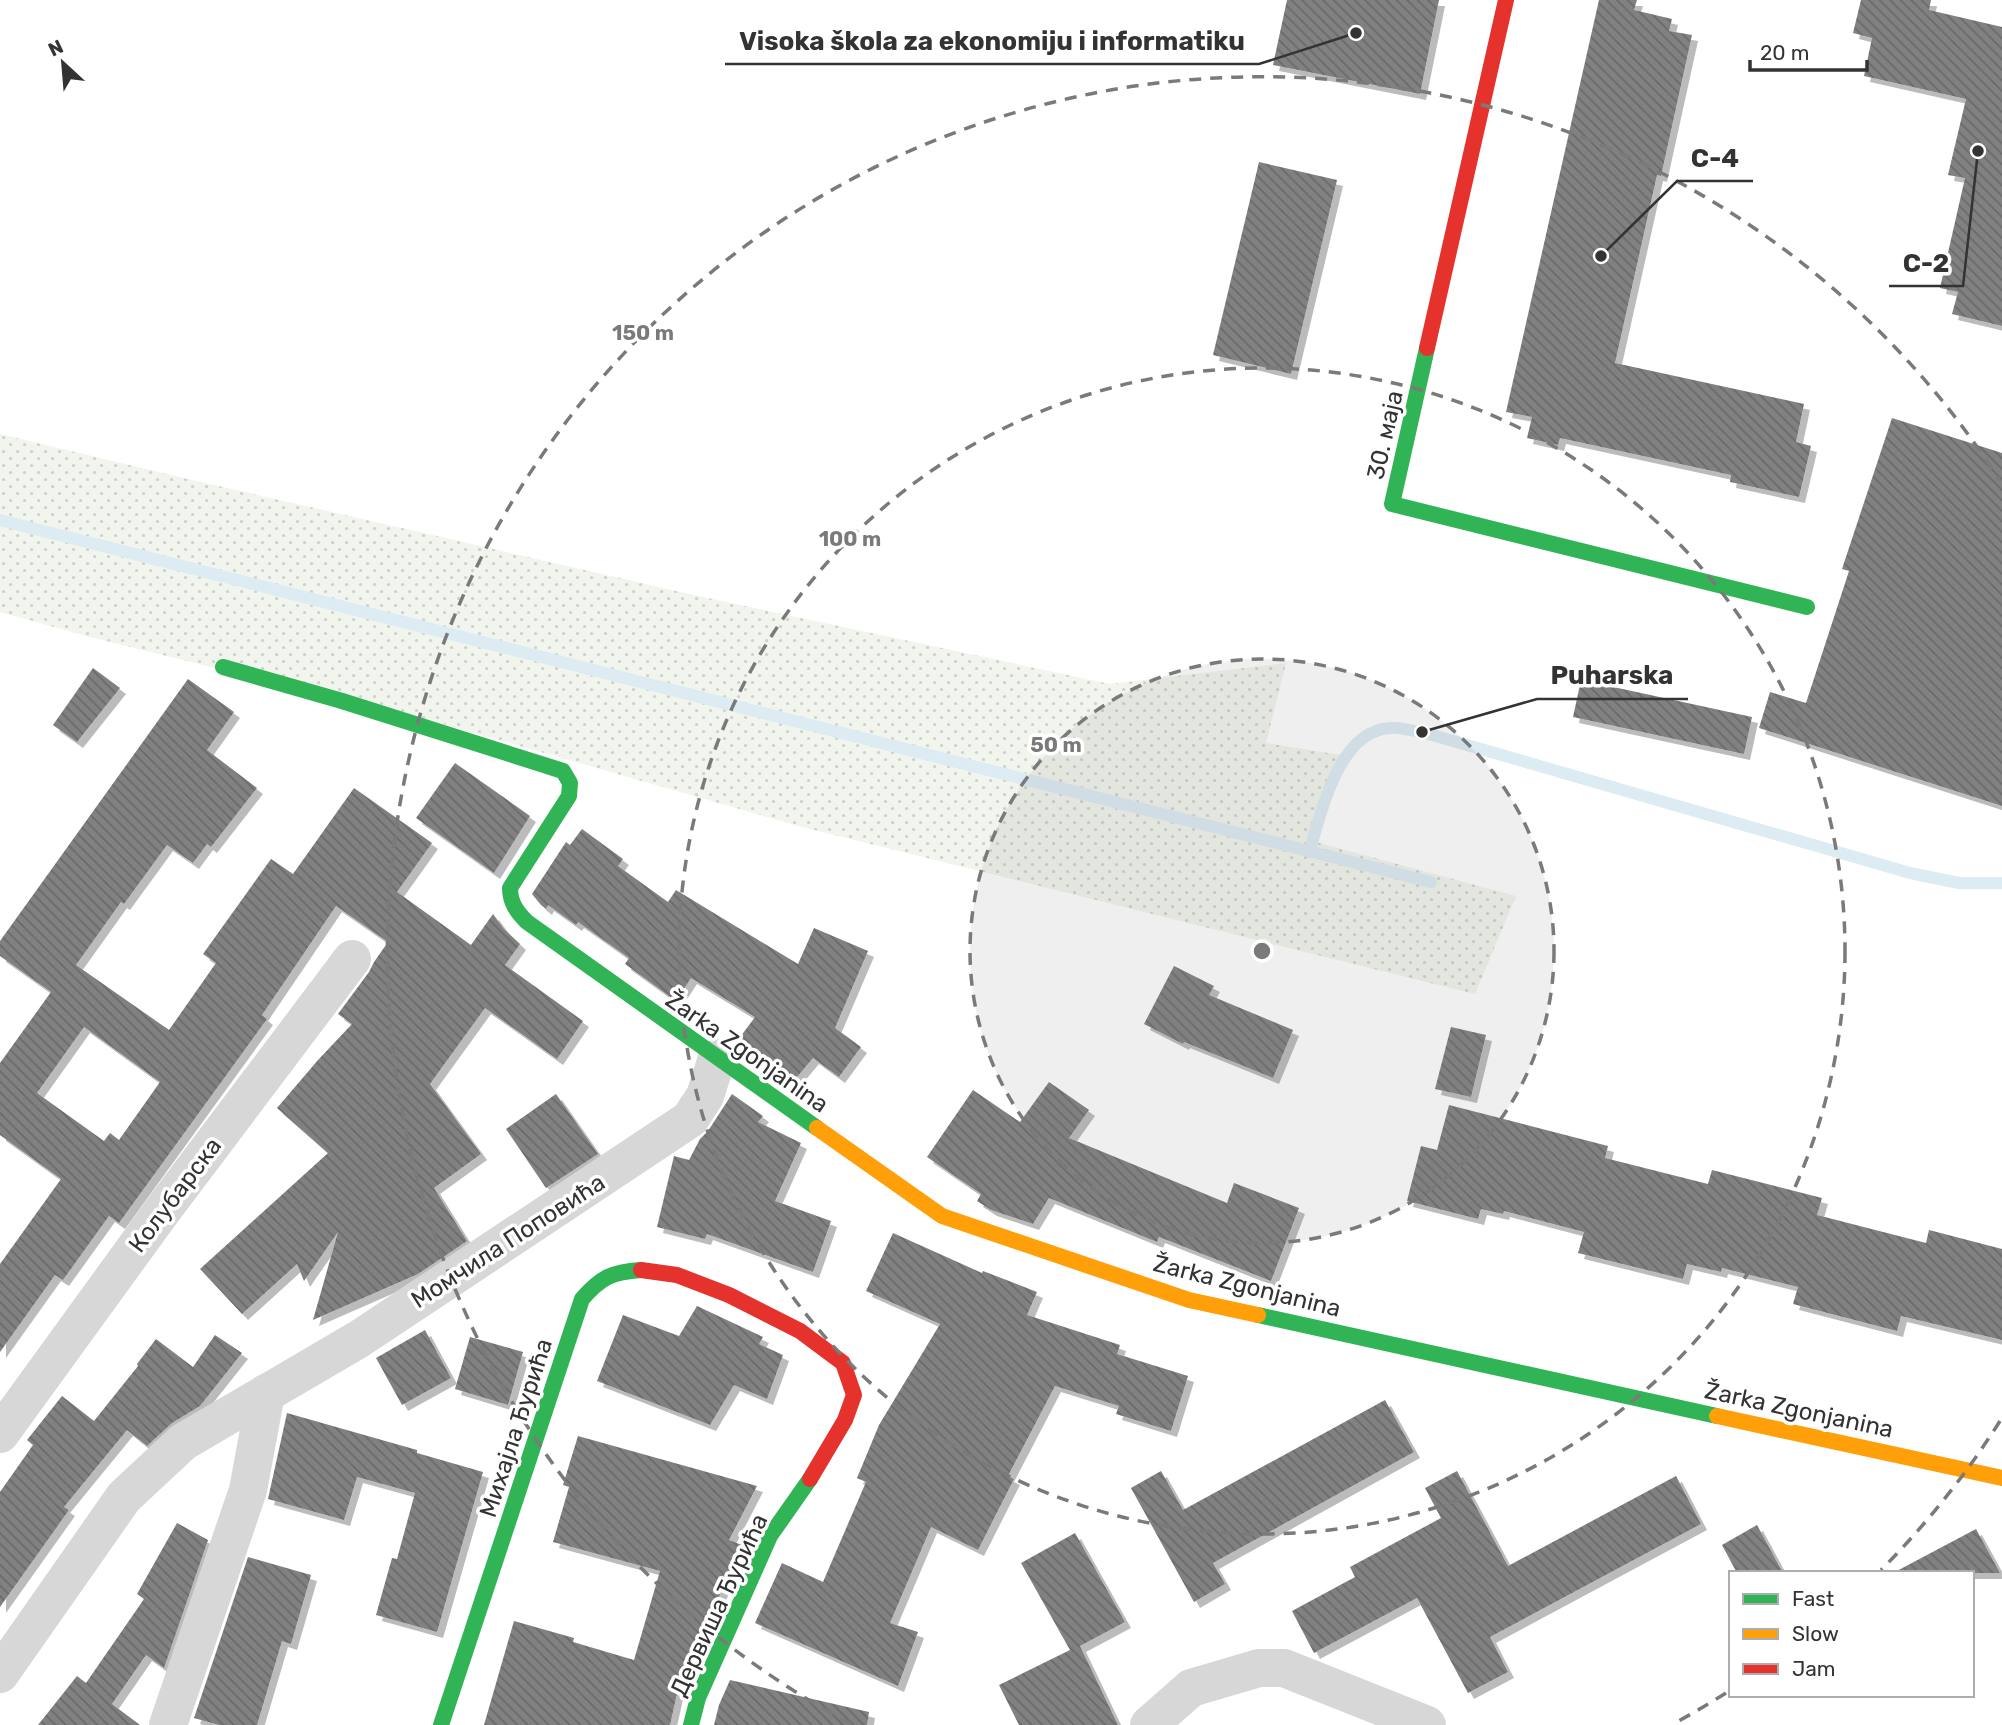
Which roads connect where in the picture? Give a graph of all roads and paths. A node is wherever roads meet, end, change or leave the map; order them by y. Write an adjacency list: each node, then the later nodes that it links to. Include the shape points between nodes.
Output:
1 (1506, 0): 2 (street, 30. маја, via 1392,504)
2 (1807, 607)
3 (223, 667): 5 (street, Žarka Zgonjanina, via 563,771 570,783 569,796 510,888 514,909)
4 (352, 959): 8 (street, Колубарска)
5 (717, 1058): 7 (street, Момчила Поповића, via 705,1096 690,1119 359,1339); 9 (street, Žarka Zgonjanina, via 942,1216 1189,1300)
6 (729, 1295): 12 (street, Михајла Ђурића, via 677,1275 640,1270 616,1272 597,1282 582,1299); 13 (street, Дервиша Ђурића, via 800,1331 843,1363 854,1395 845,1420 810,1479 770,1536 698,1698)
7 (266, 1393): 10 (street, Момчила Поповића, via 183,1442 124,1497); 11 (street, via 248,1490)
8 (0, 1434)
9 (2002, 1478)
10 (0, 1674)
11 (169, 1725)
12 (441, 1725)
13 (691, 1725)
14 (1149, 1725): 15 (street, via 1191,1688 1259,1668 1284,1668)
15 (1427, 1725)

